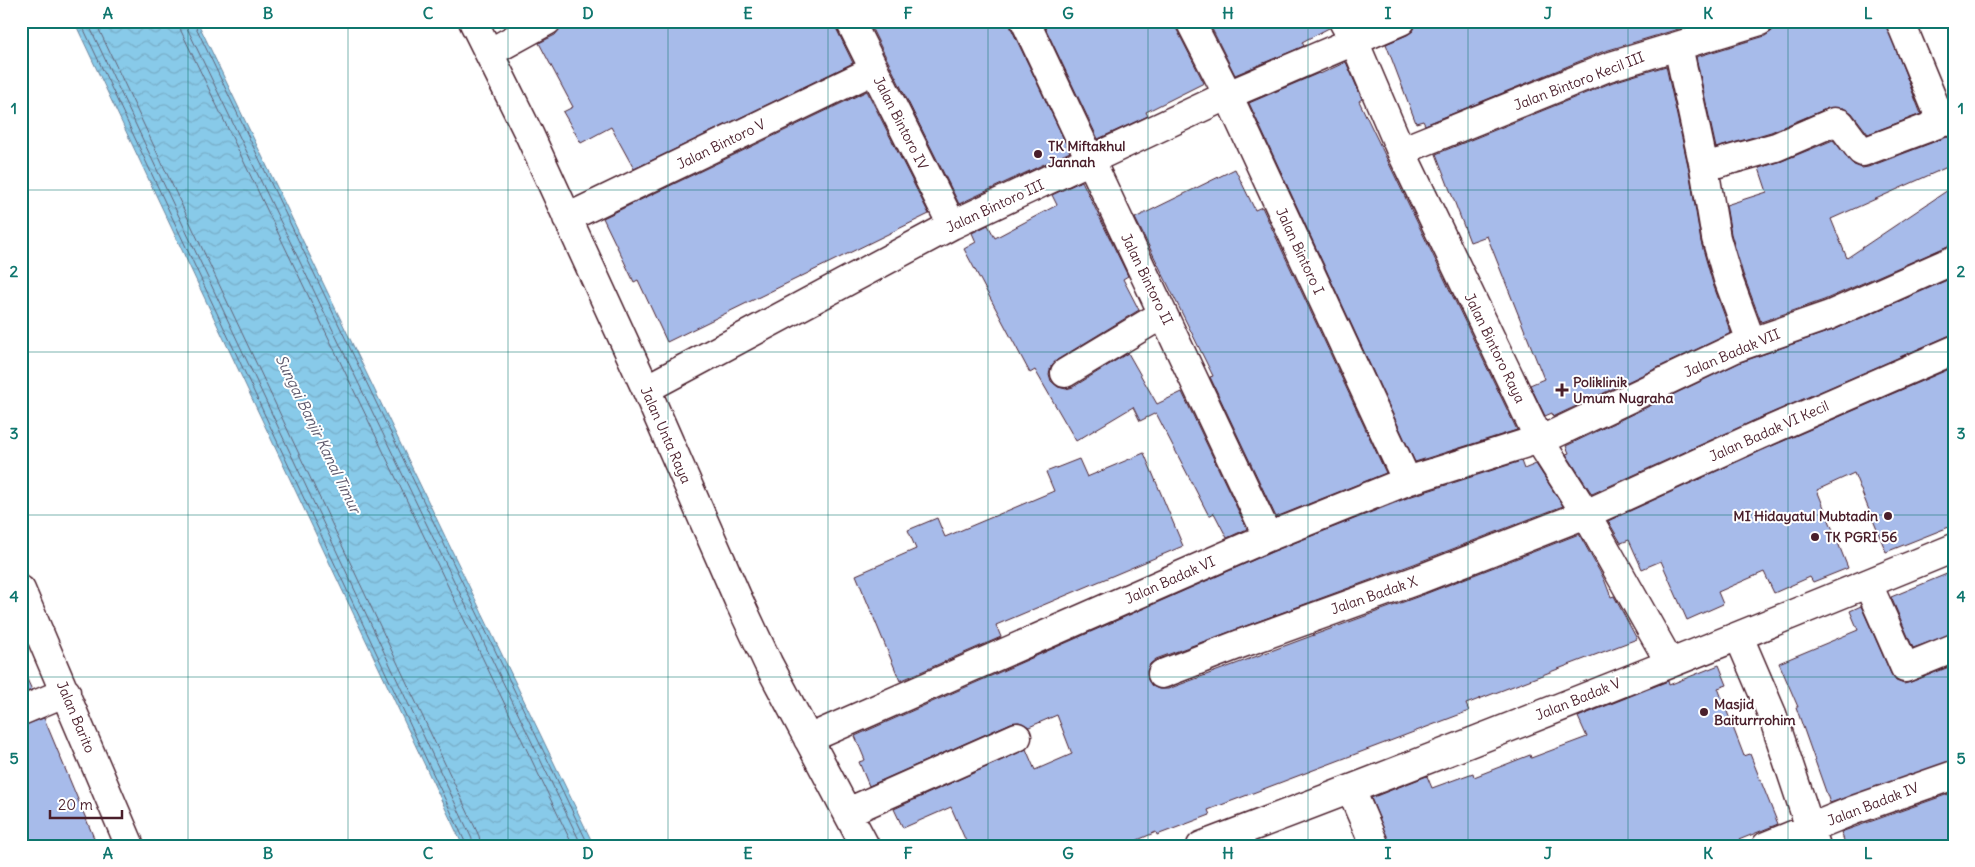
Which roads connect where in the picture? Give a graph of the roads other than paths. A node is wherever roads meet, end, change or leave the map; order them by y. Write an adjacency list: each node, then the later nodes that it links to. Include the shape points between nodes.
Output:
1 (473, 21): 11 (street, Jalan Unta Raya)
2 (547, 21): 11 (street)
3 (850, 21): 12 (street, Jalan Bintoro IV)
4 (1025, 21): 16 (street, Jalan Bintoro II)
5 (1190, 21): 13 (street, Jalan Bintoro I)
6 (1401, 21): 9 (street, Jalan Bintoro III)
7 (1760, 21): 10 (street, Jalan Bintoro Kecil III)
8 (1900, 21): 14 (street, via 1936,108)
9 (1348, 31): 13 (street, Jalan Bintoro III); 15 (street, Jalan Bintoro Raya)
10 (1678, 46): 15 (street, Jalan Bintoro Kecil III, via 1608,67); 17 (street)
11 (489, 53): 18 (street, Jalan Unta Raya)
12 (874, 70): 18 (street, Jalan Bintoro V); 19 (street, Jalan Bintoro IV)
13 (1228, 96): 16 (street, Jalan Bintoro III); 27 (street, Jalan Bintoro I)
14 (1950, 122): 17 (street, via 1863,152 1840,123 1834,122 1776,147)
15 (1401, 151): 26 (street, Jalan Bintoro Raya)
16 (1090, 161): 19 (street, Jalan Bintoro III); 21 (street, Jalan Bintoro II)
17 (1704, 167): 22 (street, via 1716,238)
18 (567, 218): 25 (street, Jalan Unta Raya)
19 (952, 226): 25 (street, Jalan Bintoro III)
20 (1954, 260): 22 (street, Jalan Badak VII, via 1830,315)
21 (1164, 314): 24 (street); 29 (street, Jalan Bintoro II)
22 (1751, 342): 26 (street, Jalan Badak VII)
23 (1954, 350): 28 (street, Jalan Badak VI Kecil)
24 (1065, 372)
25 (646, 389): 40 (street, Jalan Unta Raya, via 738,599)
26 (1540, 440): 27 (street, Jalan Badak VI); 28 (street, Jalan Bintoro Raya)
27 (1407, 481): 29 (street, Jalan Badak VI)
28 (1586, 514): 35 (street, Jalan Bintoro Raya); 36 (street, Jalan Badak X)
29 (1268, 536): 40 (street, Jalan Badak VI)
30 (1954, 548): 31 (street, Jalan Badak V)
31 (1868, 584): 33 (street, Jalan Badak V); 34 (street, via 1905,668)
32 (21, 590): 37 (street, Jalan Barito)
33 (1739, 637): 35 (street, Jalan Badak V); 44 (street, via 1772,714)
34 (1954, 648)
35 (1670, 663): 42 (street, Jalan Badak V)
36 (1162, 674)
37 (66, 692): 38 (street); 45 (street, Jalan Barito)
38 (21, 710)
39 (1017, 737): 43 (street)
40 (808, 739): 43 (street, Jalan Unta Raya)
41 (1954, 775): 44 (street, Jalan Badak IV)
42 (1351, 790): 47 (street, Jalan Badak V); 48 (street)
43 (848, 812): 46 (street, Jalan Unta Raya)
44 (1813, 837): 49 (street, Jalan Badak IV)
45 (126, 845)
46 (865, 846)
47 (1201, 846)
48 (1375, 846)
49 (1766, 846)

